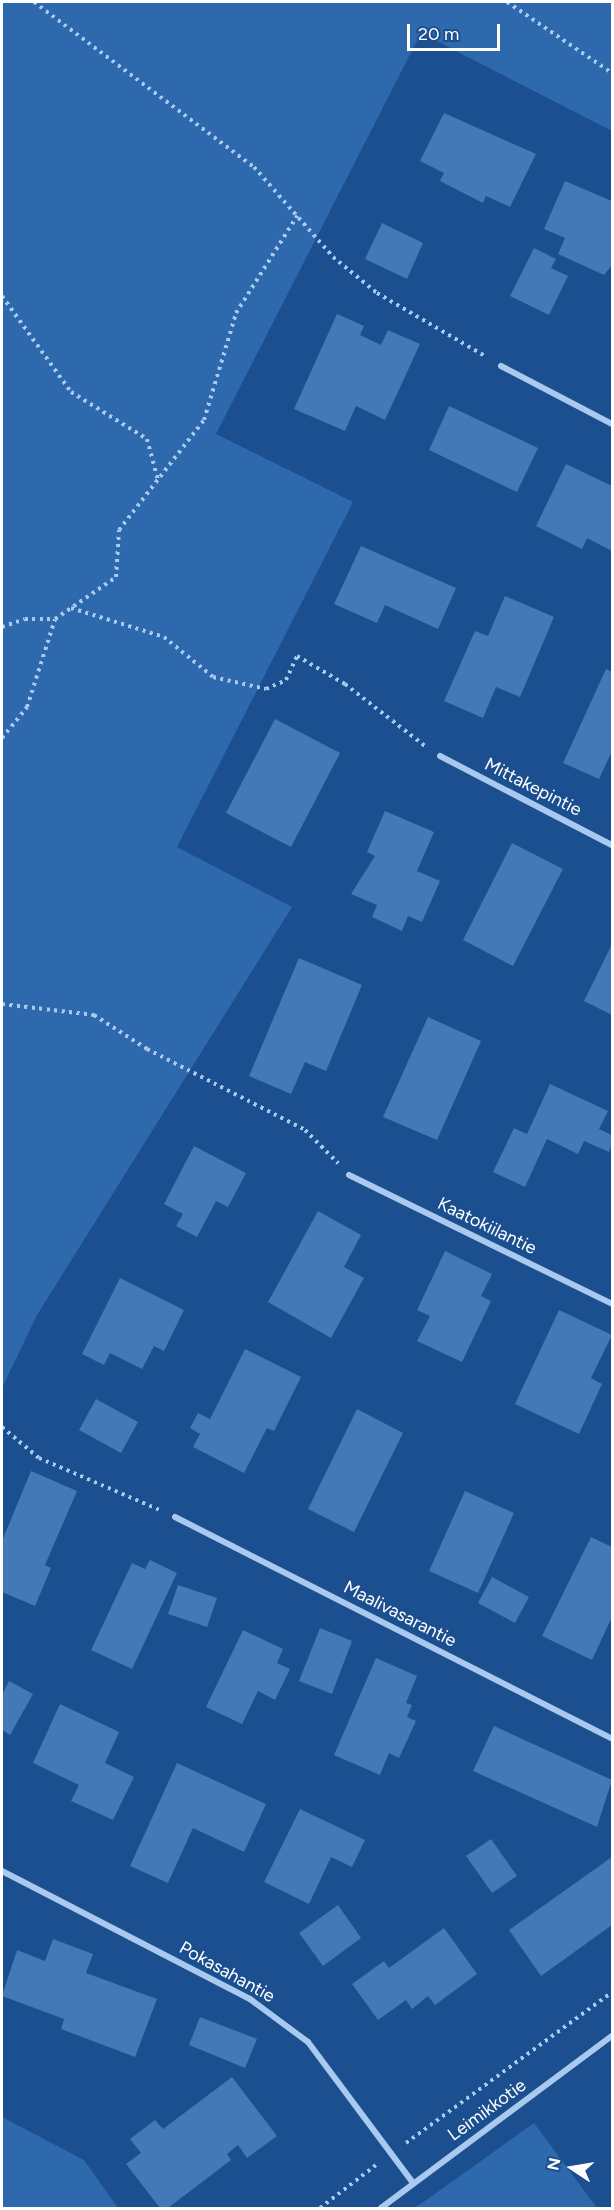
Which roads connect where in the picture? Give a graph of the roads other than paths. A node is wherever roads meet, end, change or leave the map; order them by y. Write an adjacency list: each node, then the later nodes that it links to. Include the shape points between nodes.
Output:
1 (501, 366): 2 (street)
2 (612, 424)
3 (440, 756): 4 (street, Mittakepintie)
4 (612, 845)
5 (349, 1174): 6 (street, Kaatokiilantie)
6 (612, 1304)
7 (175, 1517): 8 (street, Maalivasarantie)
8 (612, 1739)
9 (2, 1871): 11 (street, Pokasahantie, via 250,1999 309,2042)
10 (612, 2036): 11 (street, Leimikkotie)
11 (413, 2183): 12 (street, Leimikkotie)
12 (381, 2208)

